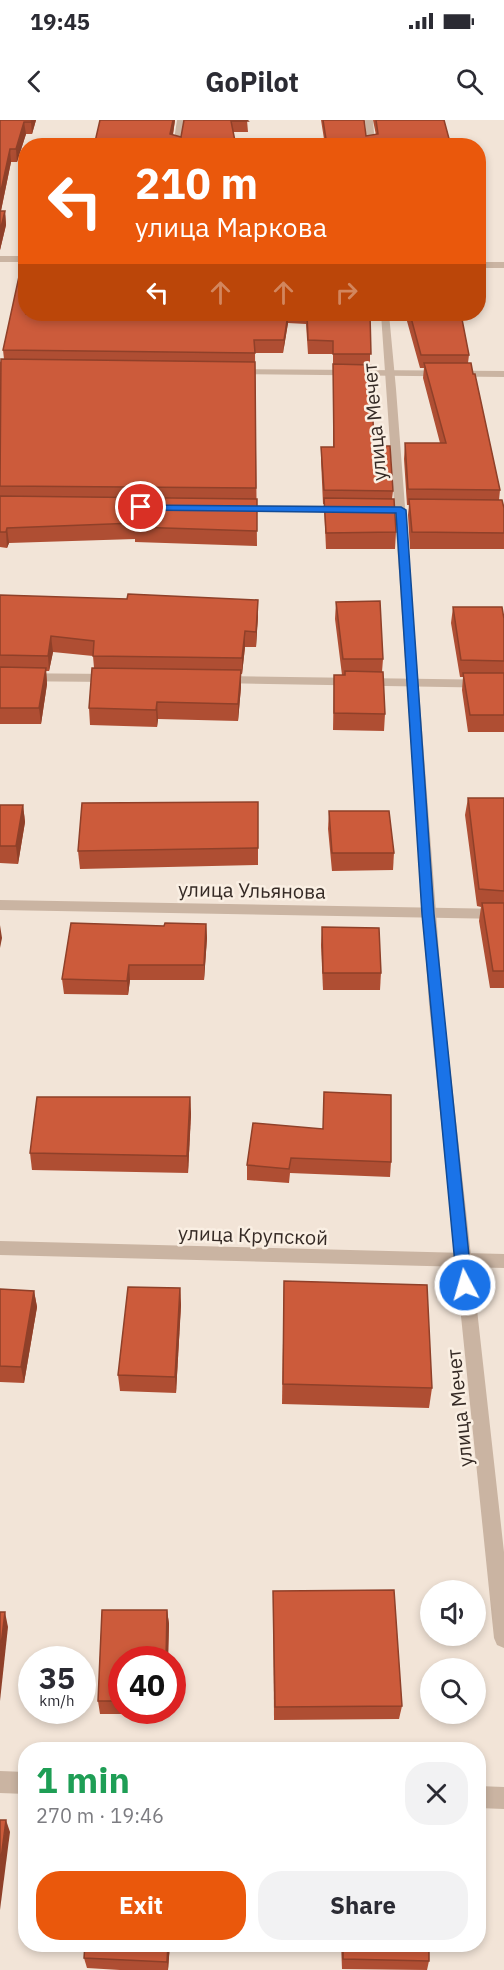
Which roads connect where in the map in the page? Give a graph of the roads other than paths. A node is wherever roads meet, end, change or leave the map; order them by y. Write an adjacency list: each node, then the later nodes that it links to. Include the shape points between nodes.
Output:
1 (181, 120): 3 (street)
2 (369, 120): 4 (street)
3 (178, 138)
4 (370, 138)
5 (0, 259): 6 (street)
6 (18, 259)
7 (486, 265): 8 (street)
8 (504, 265)
9 (386, 321): 11 (street, улица Мечет)
10 (225, 371): 11 (street)
11 (390, 373): 12 (street); 18 (street, улица Мечет)
12 (504, 374)
13 (224, 508): 14 (street)
14 (354, 509)
15 (0, 677): 16 (street)
16 (130, 679)
17 (212, 680): 18 (street)
18 (413, 683): 19 (street); 21 (street, улица Мечет)
19 (504, 684)
20 (0, 905): 21 (street, улица Ульянова)
21 (428, 914): 22 (street, улица Ульянова); 24 (street, улица Мечет)
22 (504, 914)
23 (0, 1248): 24 (street, улица Крупской)
24 (462, 1262): 25 (street, улица Крупской); 26 (street, улица Мечет)
25 (504, 1262)
26 (504, 1638)
27 (0, 1782): 28 (street)
28 (18, 1783)
29 (486, 1797): 30 (street)
30 (504, 1798)

